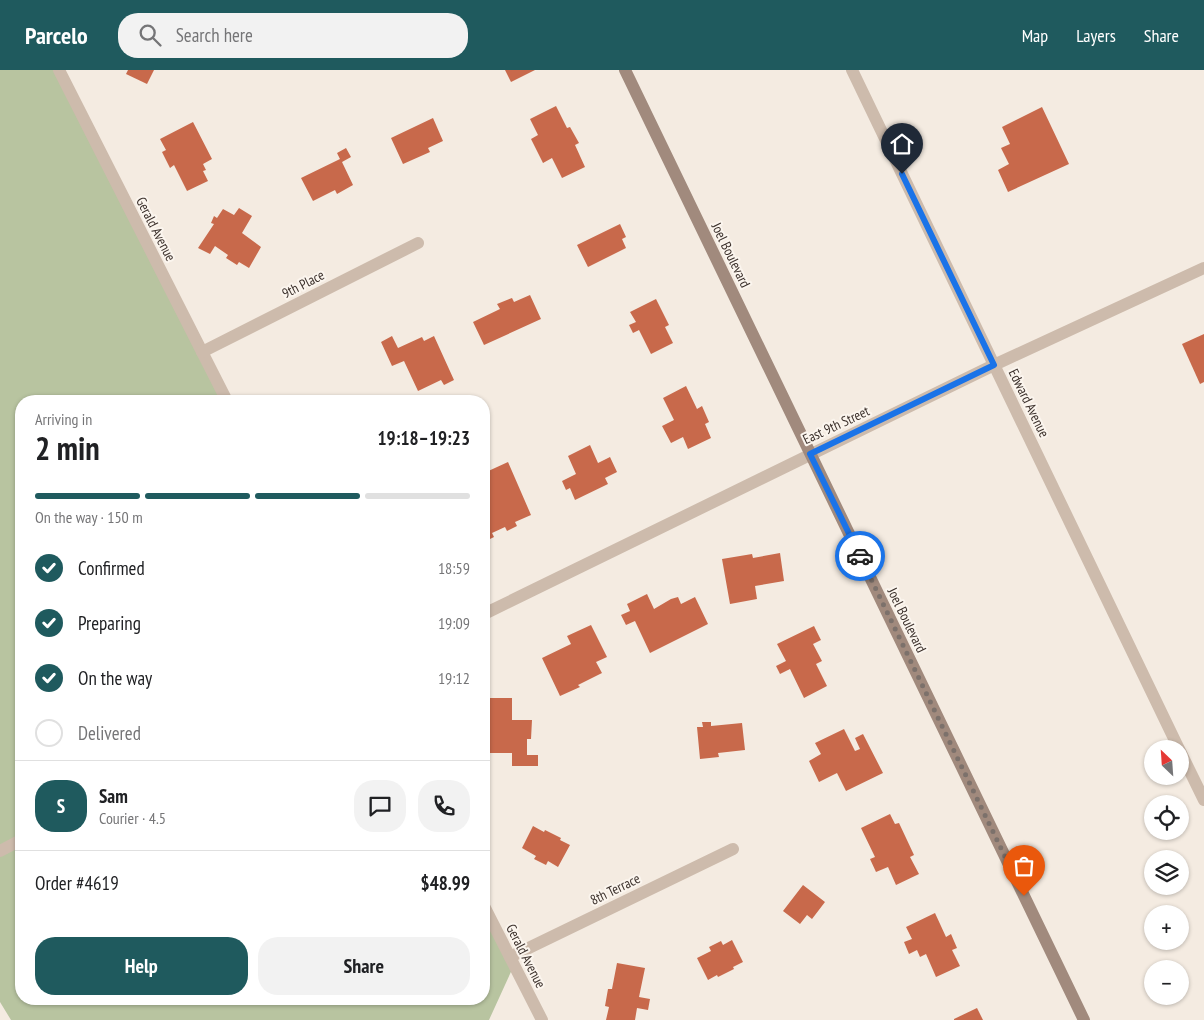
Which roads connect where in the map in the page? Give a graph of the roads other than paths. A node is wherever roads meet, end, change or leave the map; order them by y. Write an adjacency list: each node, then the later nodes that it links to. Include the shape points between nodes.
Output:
1 (59, 70): 6 (street, Gerald Avenue)
2 (625, 70): 9 (main road, Joel Boulevard)
3 (852, 70): 7 (street, Edward Avenue)
4 (418, 243): 6 (street, 9th Place)
5 (1204, 268): 7 (street, East 9th Street)
6 (202, 352): 8 (street, Gerald Avenue)
7 (994, 365): 9 (street, East 9th Street); 11 (street, Edward Avenue)
8 (224, 395)
9 (810, 454): 10 (street, East 9th Street); 20 (main road, Joel Boulevard)
10 (490, 611)
11 (1175, 740)
12 (1189, 769): 13 (street, Edward Avenue)
13 (1204, 800)
14 (15, 843): 16 (street)
15 (732, 849): 18 (street, 8th Terrace)
16 (0, 851)
17 (490, 918): 18 (street, Gerald Avenue)
18 (510, 956): 19 (street, Gerald Avenue)
19 (542, 1020)
20 (1084, 1020)

